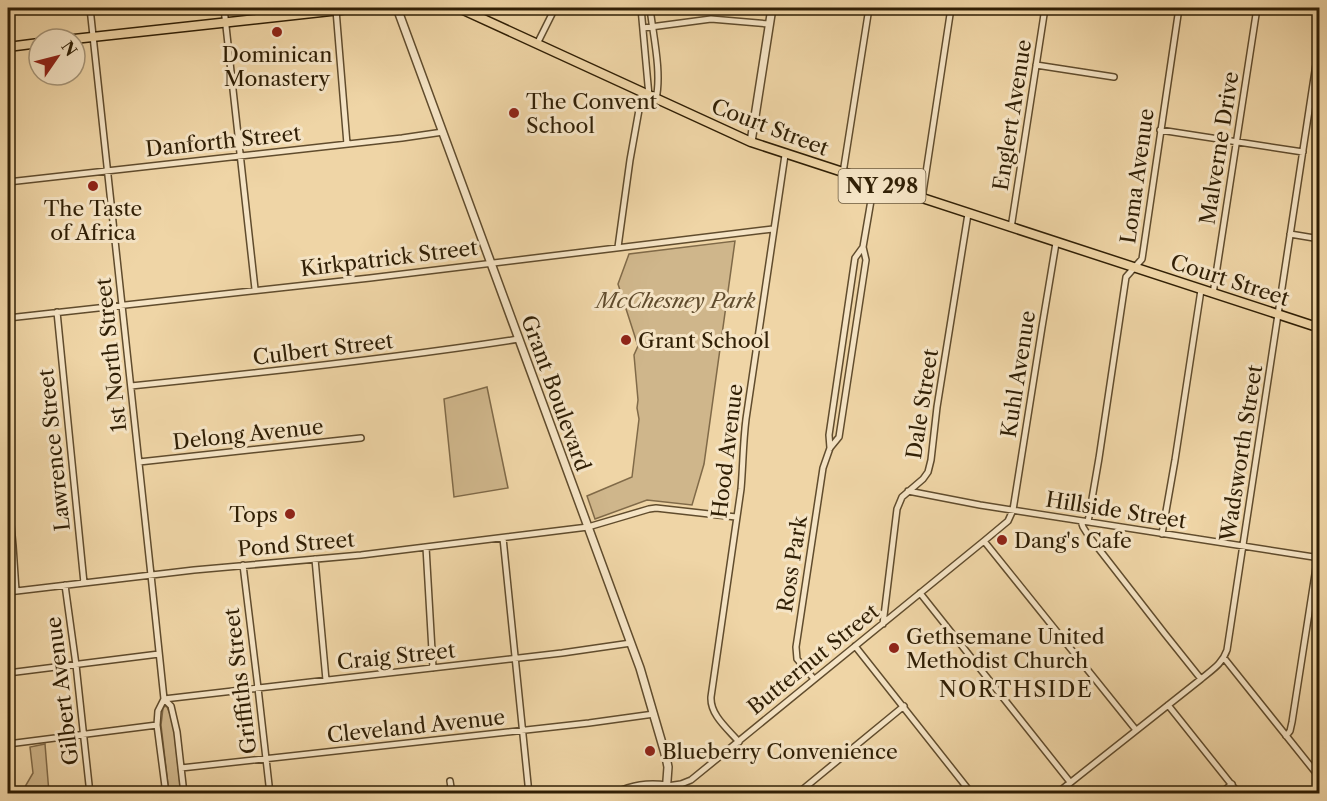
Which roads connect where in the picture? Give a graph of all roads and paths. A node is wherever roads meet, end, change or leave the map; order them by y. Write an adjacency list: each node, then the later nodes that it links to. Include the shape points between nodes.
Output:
1 (90, 8): 20 (street, 1st North Street)
2 (224, 8): 16 (street)
3 (358, 8): 15 (main road)
4 (397, 8): 32 (street, Grant Boulevard)
5 (459, 8): 24 (main road, Court Street / NY 298)
6 (555, 8): 24 (street)
7 (641, 8): 19 (street)
8 (650, 8): 18 (street)
9 (772, 8): 17 (street)
10 (869, 8): 40 (street)
11 (951, 8): 43 (street)
12 (1045, 8): 26 (street, Englert Avenue)
13 (1179, 8): 31 (street, Loma Avenue)
14 (1257, 8): 34 (street, Malverne Drive)
15 (336, 10): 16 (main road); 35 (street)
16 (226, 22): 20 (main road); 38 (street)
17 (770, 24): 18 (street, via 711,19); 33 (street)
18 (652, 27): 19 (street); 30 (street, via 658,88)
19 (643, 28): 30 (street)
20 (93, 37): 21 (main road); 39 (street, 1st North Street)
21 (87, 38)
22 (1320, 38): 28 (street, Wadsworth Street)
23 (27, 44): 25 (main road)
24 (537, 44): 30 (main road, Court Street / NY 298)
25 (8, 46)
26 (1036, 65): 27 (street); 45 (street, Englert Avenue)
27 (1114, 77)
28 (1312, 93): 29 (street); 36 (street, Wadsworth Street)
29 (1320, 94)
30 (649, 96): 33 (main road, Court Street / NY 298); 50 (street, via 630,160)
31 (1160, 130): 34 (street); 53 (street, Loma Avenue, via 1142,259)
32 (442, 132): 35 (street, Danforth Street); 52 (street, Grant Boulevard)
33 (751, 142): 37 (main road, Court Street / NY 298)
34 (1236, 142): 36 (street); 56 (street, Malverne Drive)
35 (347, 144): 38 (street, Danforth Street)
36 (1303, 152): 47 (street, Wadsworth Street)
37 (785, 154): 40 (main road, Court Street / NY 298); 46 (street, Hood Avenue)
38 (240, 156): 39 (street, Danforth Street); 54 (street)
39 (108, 171): 41 (street, Danforth Street); 57 (street, 1st North Street)
40 (843, 173): 42 (main road, Court Street / NY 298)
41 (8, 182)
42 (873, 183): 43 (main road, Court Street / NY 298); 51 (street, Ross Park)
43 (922, 199): 44 (main road, Court Street / NY 298)
44 (968, 214): 45 (main road, Court Street / NY 298); 67 (street, Dale Street, via 931,460 928,472)
45 (1011, 228): 49 (main road, Court Street / NY 298)
46 (773, 229): 50 (street, Kirkpatrick Street); 70 (street, Hood Avenue)
47 (1290, 234): 48 (street); 59 (street, Wadsworth Street)
48 (1320, 238)
49 (1056, 243): 53 (main road, Court Street / NY 298); 69 (street, Kuhl Avenue)
50 (618, 247): 52 (street, Kirkpatrick Street)
51 (863, 247): 65 (street, Ross Park, via 855,258); 65 (street, Ross Park, via 866,260 839,437)
52 (490, 262): 54 (street, Kirkpatrick Street); 62 (street, Grant Boulevard)
53 (1133, 268): 55 (main road, Court Street / NY 298); 71 (street, Loma Avenue, via 1126,277 1101,447)
54 (255, 290): 57 (street, Kirkpatrick Street)
55 (1201, 290): 56 (main road, Court Street / NY 298); 73 (street)
56 (1213, 294): 59 (main road, Court Street / NY 298)
57 (122, 305): 58 (street, Kirkpatrick Street); 63 (street, 1st North Street)
58 (57, 312): 60 (street, Kirkpatrick Street); 83 (street, Lawrence Street)
59 (1278, 315): 61 (main road, Court Street / NY 298); 77 (street, Wadsworth Street)
60 (8, 318)
61 (1320, 328)
62 (519, 339): 63 (street, Culbert Street, via 335,365); 72 (street, Grant Boulevard)
63 (131, 386): 66 (street, 1st North Street)
64 (361, 438): 66 (street, Delong Avenue)
65 (830, 448): 97 (street, Ross Park, via 823,468 796,647 797,659)
66 (139, 462): 82 (street, 1st North Street)
67 (908, 491): 69 (street, Hillside Street); 88 (street, Dale Street, via 897,509)
68 (8, 494): 85 (street)
69 (1014, 510): 71 (street, Hillside Street); 75 (street, Butternut Street, via 1008,521)
70 (736, 517): 72 (street, Pond Street, via 656,508); 110 (street, Hood Avenue, via 711,706)
71 (1085, 521): 73 (street, Hillside Street); 98 (street, via 1083,527 1088,535)
72 (588, 527): 74 (street, Pond Street); 89 (street, Grant Boulevard)
73 (1161, 534): 77 (street, Hillside Street)
74 (503, 538): 78 (street, Pond Street); 93 (street)
75 (984, 541): 87 (street, Butternut Street); 107 (street)
76 (1320, 542): 79 (street)
77 (1243, 546): 79 (street, Hillside Street); 92 (street, Wadsworth Street)
78 (426, 547): 80 (street, Pond Street); 95 (street)
79 (1318, 558): 109 (street, via 1292,722)
80 (315, 559): 81 (street, Pond Street); 99 (street)
81 (243, 566): 82 (street, Pond Street); 100 (street, Griffiths Street)
82 (152, 575): 83 (street, Pond Street); 91 (street, 1st North Street)
83 (84, 583): 84 (street, Pond Street)
84 (65, 585): 85 (street, Pond Street); 94 (street, Gilbert Avenue)
85 (16, 591): 86 (street, Pond Street)
86 (8, 592)
87 (920, 593): 88 (street, Butternut Street); 116 (street)
88 (883, 624): 90 (street, Butternut Street)
89 (631, 644): 93 (street, Craig Street); 104 (street, Grant Boulevard)
90 (855, 646): 97 (street, Butternut Street); 103 (street)
91 (159, 654): 94 (street); 101 (street, 1st North Street)
92 (1224, 658): 98 (street); 109 (street)
93 (516, 659): 95 (street, Craig Street); 106 (street)
94 (76, 665): 96 (street); 108 (street, Gilbert Avenue)
95 (433, 668): 99 (street, Craig Street)
96 (8, 673)
97 (814, 679): 110 (street, Butternut Street)
98 (1201, 679): 102 (street)
99 (326, 680): 100 (street, Craig Street)
100 (258, 688): 101 (street, Craig Street); 112 (street, Griffiths Street)
101 (164, 699): 105 (street, 1st North Street, via 158,711); 113 (street, 1st North Street, via 175,719)
102 (1168, 705): 107 (street); 117 (street)
103 (904, 706): 127 (street); 128 (street)
104 (654, 714): 106 (street, Cleveland Avenue); 118 (street, Grant Boulevard, via 668,764)
105 (158, 725): 108 (street); 121 (street, 1st North Street)
106 (523, 730): 112 (street, Cleveland Avenue); 125 (street)
107 (1136, 730): 116 (street)
108 (84, 735): 111 (street); 120 (street, Gilbert Avenue)
109 (1286, 736): 114 (street)
110 (739, 742): 118 (street, Butternut Street, via 692,780)
111 (8, 744)
112 (266, 759): 113 (street, Cleveland Avenue); 123 (street, Griffiths Street)
113 (181, 768): 122 (street, 1st North Street)
114 (1320, 778)
115 (450, 781): 124 (street)
116 (1070, 782): 119 (street)
117 (1232, 784): 129 (street); 130 (street)
118 (666, 790): 126 (street, Butternut Street, via 651,784)
119 (1061, 792)
120 (90, 794)
121 (166, 794)
122 (184, 794)
123 (270, 794)
124 (452, 794)
125 (530, 794)
126 (614, 794)
127 (797, 794)
128 (972, 794)
129 (1220, 794)
130 (1239, 794)

